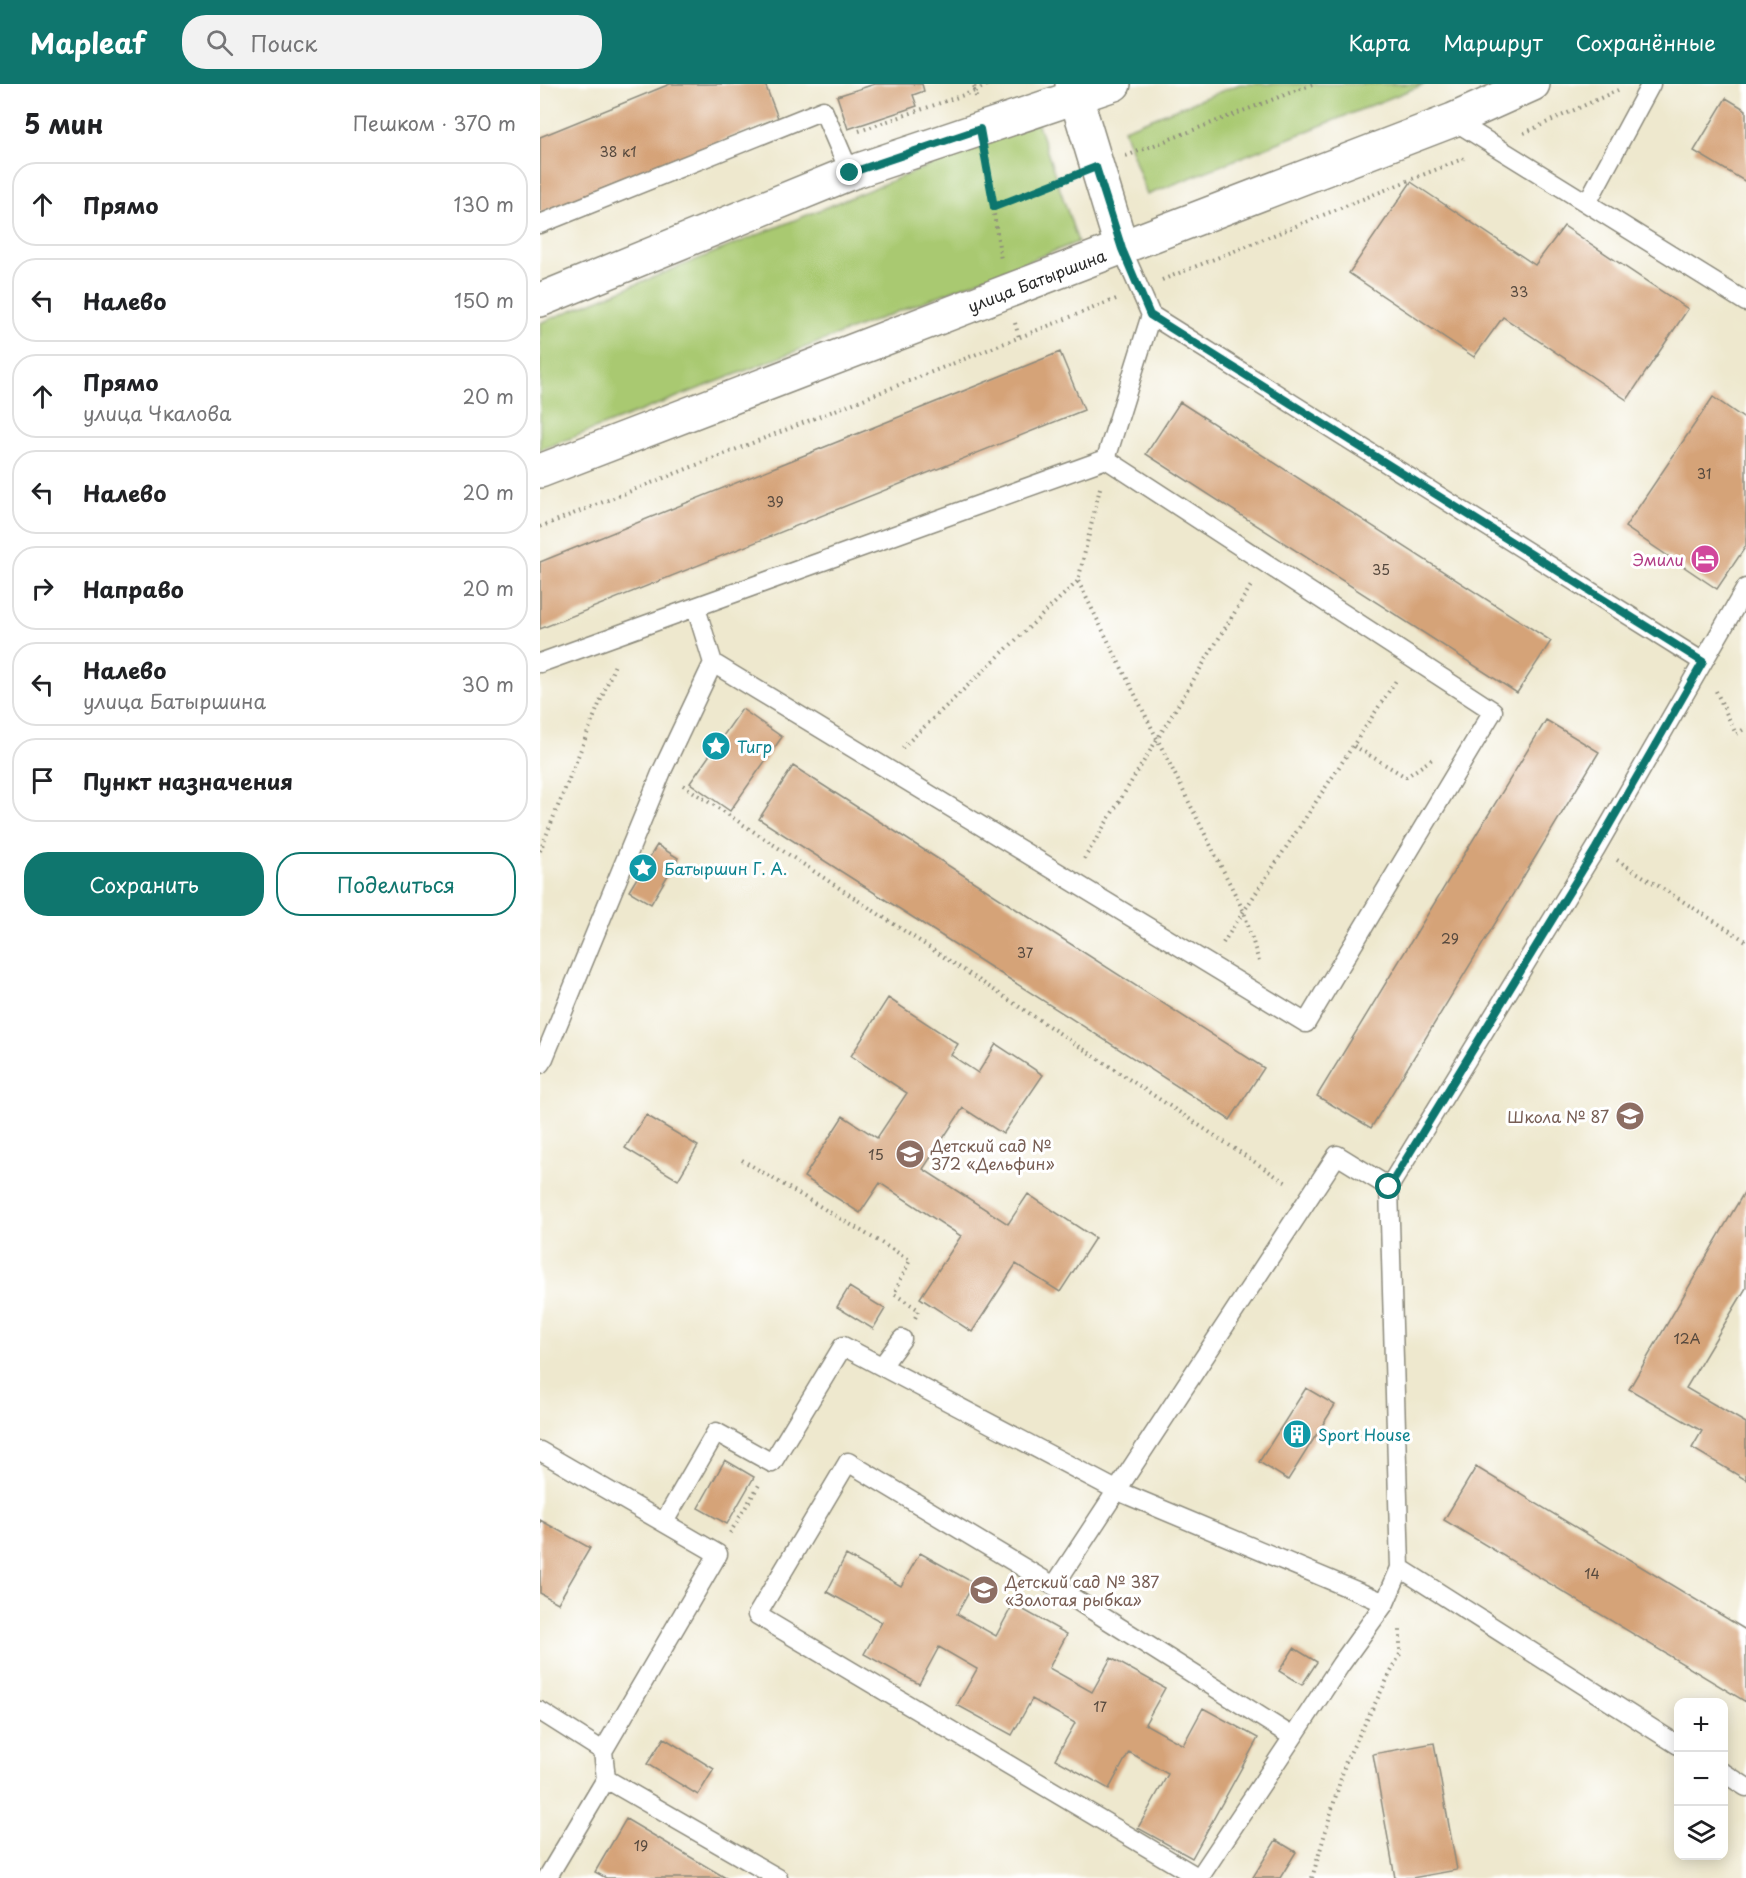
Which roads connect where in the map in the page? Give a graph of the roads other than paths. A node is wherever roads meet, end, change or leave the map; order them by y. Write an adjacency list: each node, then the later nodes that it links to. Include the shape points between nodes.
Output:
1 (1114, 84): 4 (street)
2 (1533, 84): 5 (street, улица Батыршина)
3 (1651, 84): 7 (lane)
4 (1073, 90): 6 (street, via 980,129); 9 (street)
5 (1453, 120): 7 (lane); 9 (street, улица Батыршина)
6 (850, 173): 8 (lane, via 823,110); 10 (street)
7 (1587, 203): 11 (lane)
8 (540, 224)
9 (1122, 249): 12 (lane); 14 (street, улица Батыршина)
10 (540, 300)
11 (1746, 302)
12 (1150, 315): 13 (lane); 17 (lane)
13 (1106, 459): 16 (lane); 19 (lane, via 1493,711 1306,1023)
14 (540, 471)
15 (1746, 588): 17 (lane)
16 (696, 608): 18 (lane); 19 (lane)
17 (1703, 662): 21 (lane, via 1596,848)
18 (540, 663)
19 (713, 663): 20 (lane, via 662,771)
20 (540, 1064)
21 (1389, 1187): 25 (lane, via 1337,1155); 27 (lane)
22 (902, 1339): 23 (lane)
23 (882, 1366): 25 (lane); 26 (lane, via 843,1346 772,1462 716,1432)
24 (540, 1451): 26 (lane)
25 (1118, 1491): 28 (lane); 29 (lane)
26 (664, 1522): 33 (lane, via 718,1554)
27 (1400, 1568): 29 (lane); 32 (lane)
28 (1054, 1586): 31 (lane); 31 (lane, via 848,1462 758,1615 1199,1878)
29 (1385, 1603): 31 (lane)
30 (540, 1711): 33 (lane)
31 (1293, 1737)
32 (1674, 1741)
33 (603, 1751): 35 (lane)
34 (1728, 1776): 36 (lane)
35 (606, 1779): 37 (lane); 38 (lane)
36 (1746, 1787)
37 (548, 1878)
38 (778, 1878)

